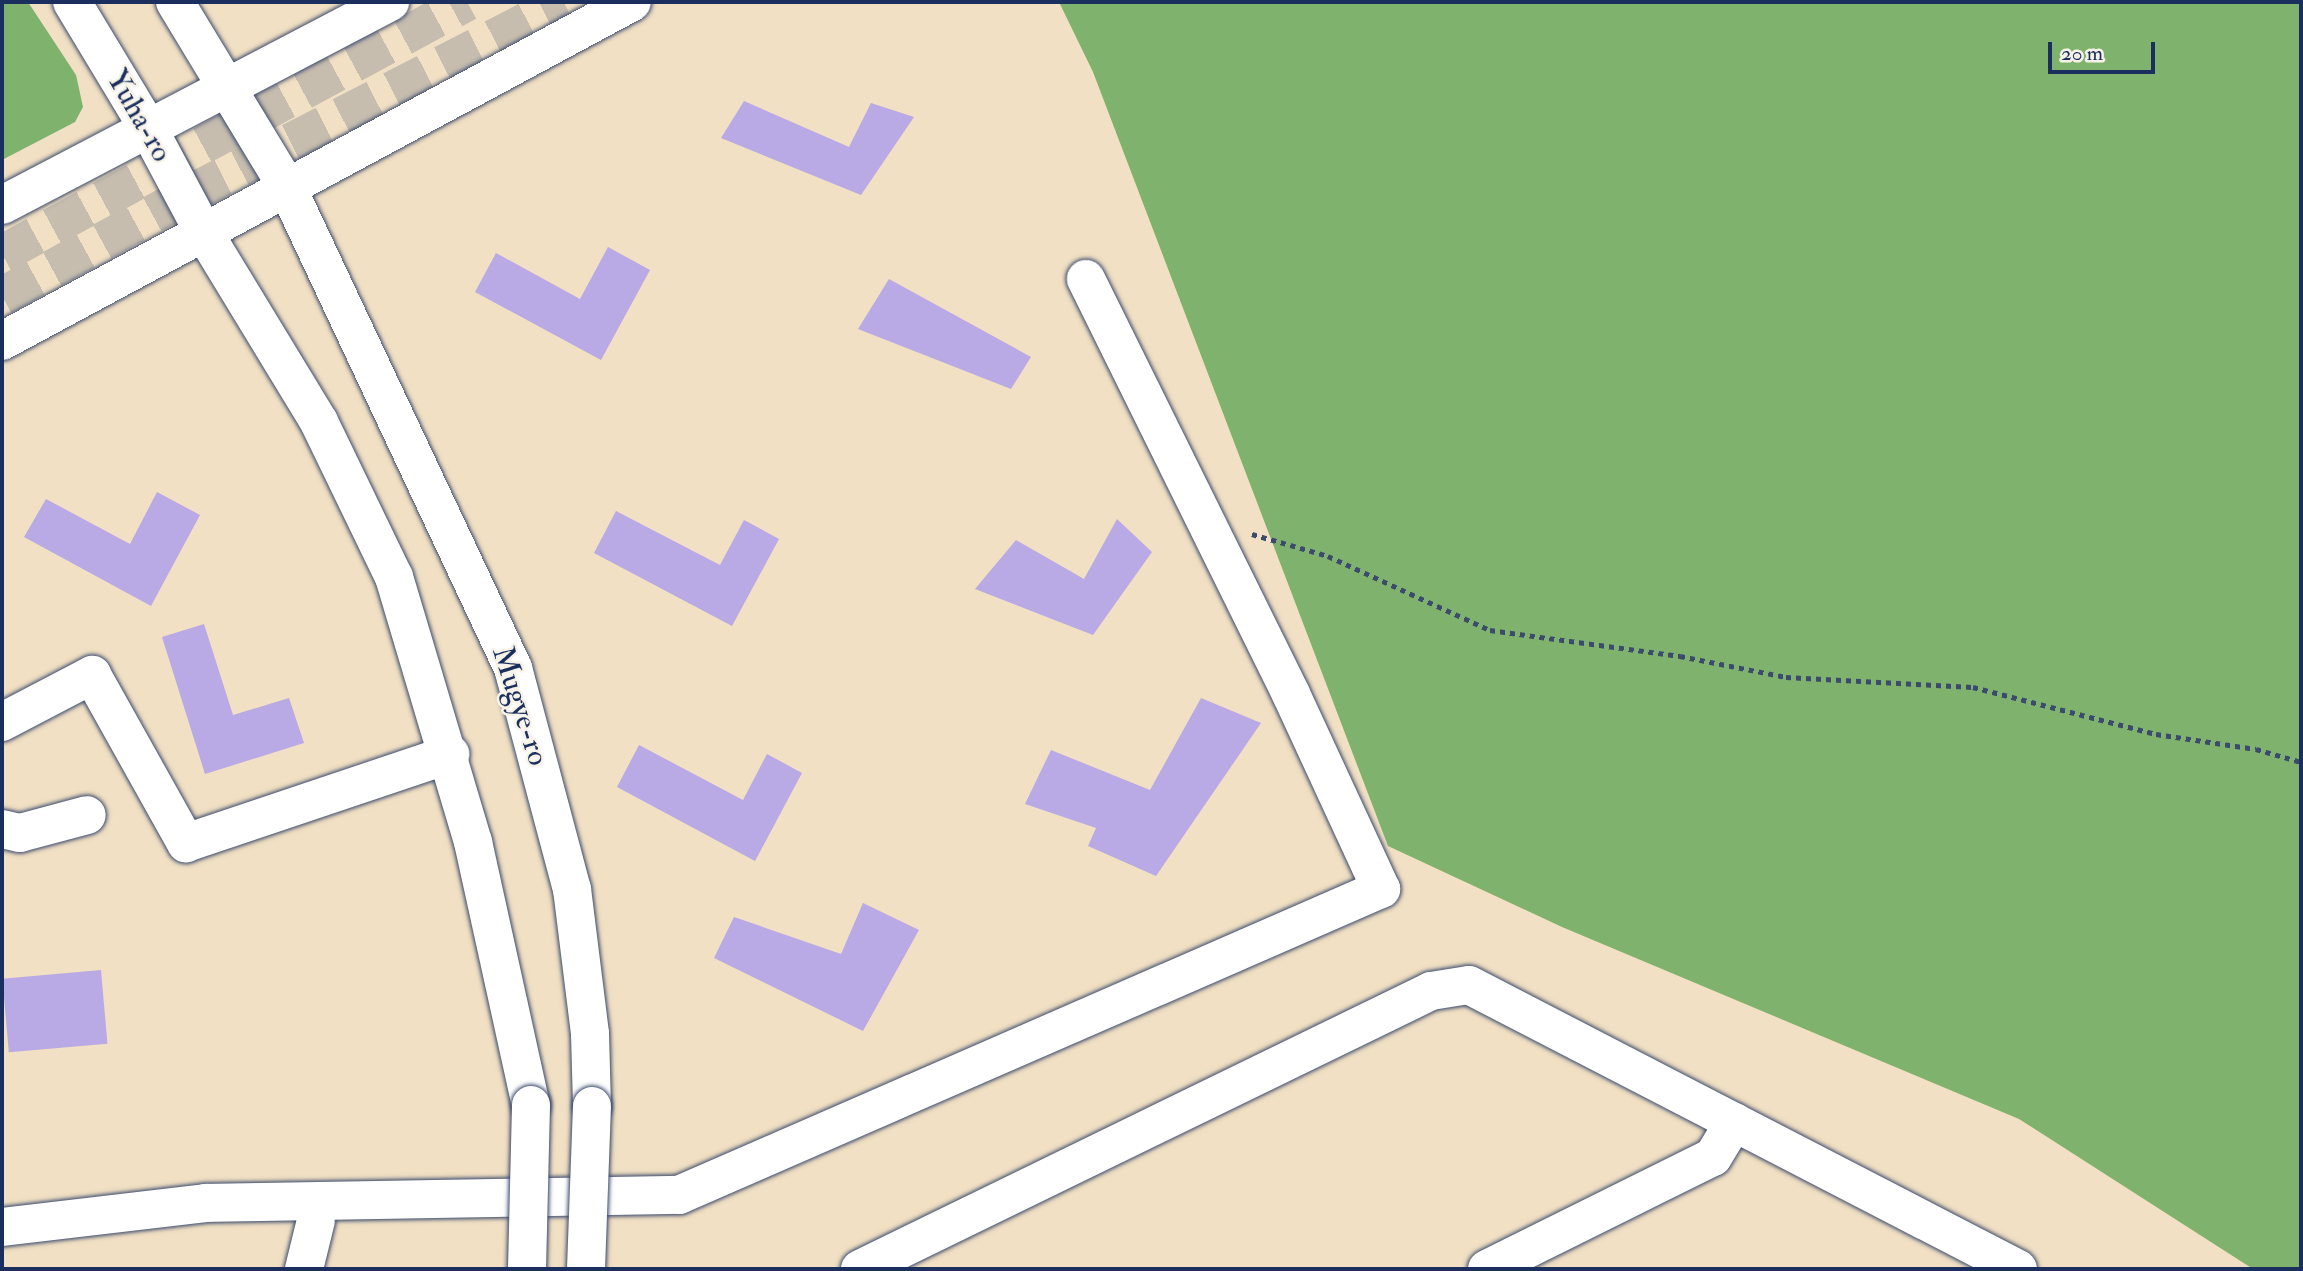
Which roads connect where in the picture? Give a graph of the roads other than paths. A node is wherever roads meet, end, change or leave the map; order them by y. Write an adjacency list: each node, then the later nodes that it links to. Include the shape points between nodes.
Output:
1 (72, 2): 6 (main road, Yuha-ro)
2 (175, 2): 5 (main road)
3 (390, 2): 5 (main road)
4 (632, 2): 7 (main road)
5 (226, 86): 6 (main road); 7 (main road)
6 (148, 128): 8 (main road); 9 (main road, Yuha-ro)
7 (286, 185): 9 (main road); 21 (main road, Mugye-ro, bridge, via 513,668 572,889 590,1034)
8 (2, 205)
9 (203, 231): 11 (main road); 13 (main road, via 319,422 394,577)
10 (1086, 279): 18 (main road, via 1381,889 679,1195 206,1203)
11 (2, 341)
12 (2, 722): 13 (main road, via 92,675 186,844)
13 (450, 754): 20 (main road, bridge, via 531,1105)
14 (87, 815): 15 (main road, via 20,833)
15 (2, 830)
16 (1734, 1122): 22 (main road, via 1469,985 1432,990); 23 (main road, via 1713,1157); 24 (main road)
17 (316, 1220): 19 (main road)
18 (2, 1227)
19 (304, 1269)
20 (527, 1269)
21 (586, 1269)
22 (860, 1269)
23 (1487, 1269)
24 (2018, 1269)

